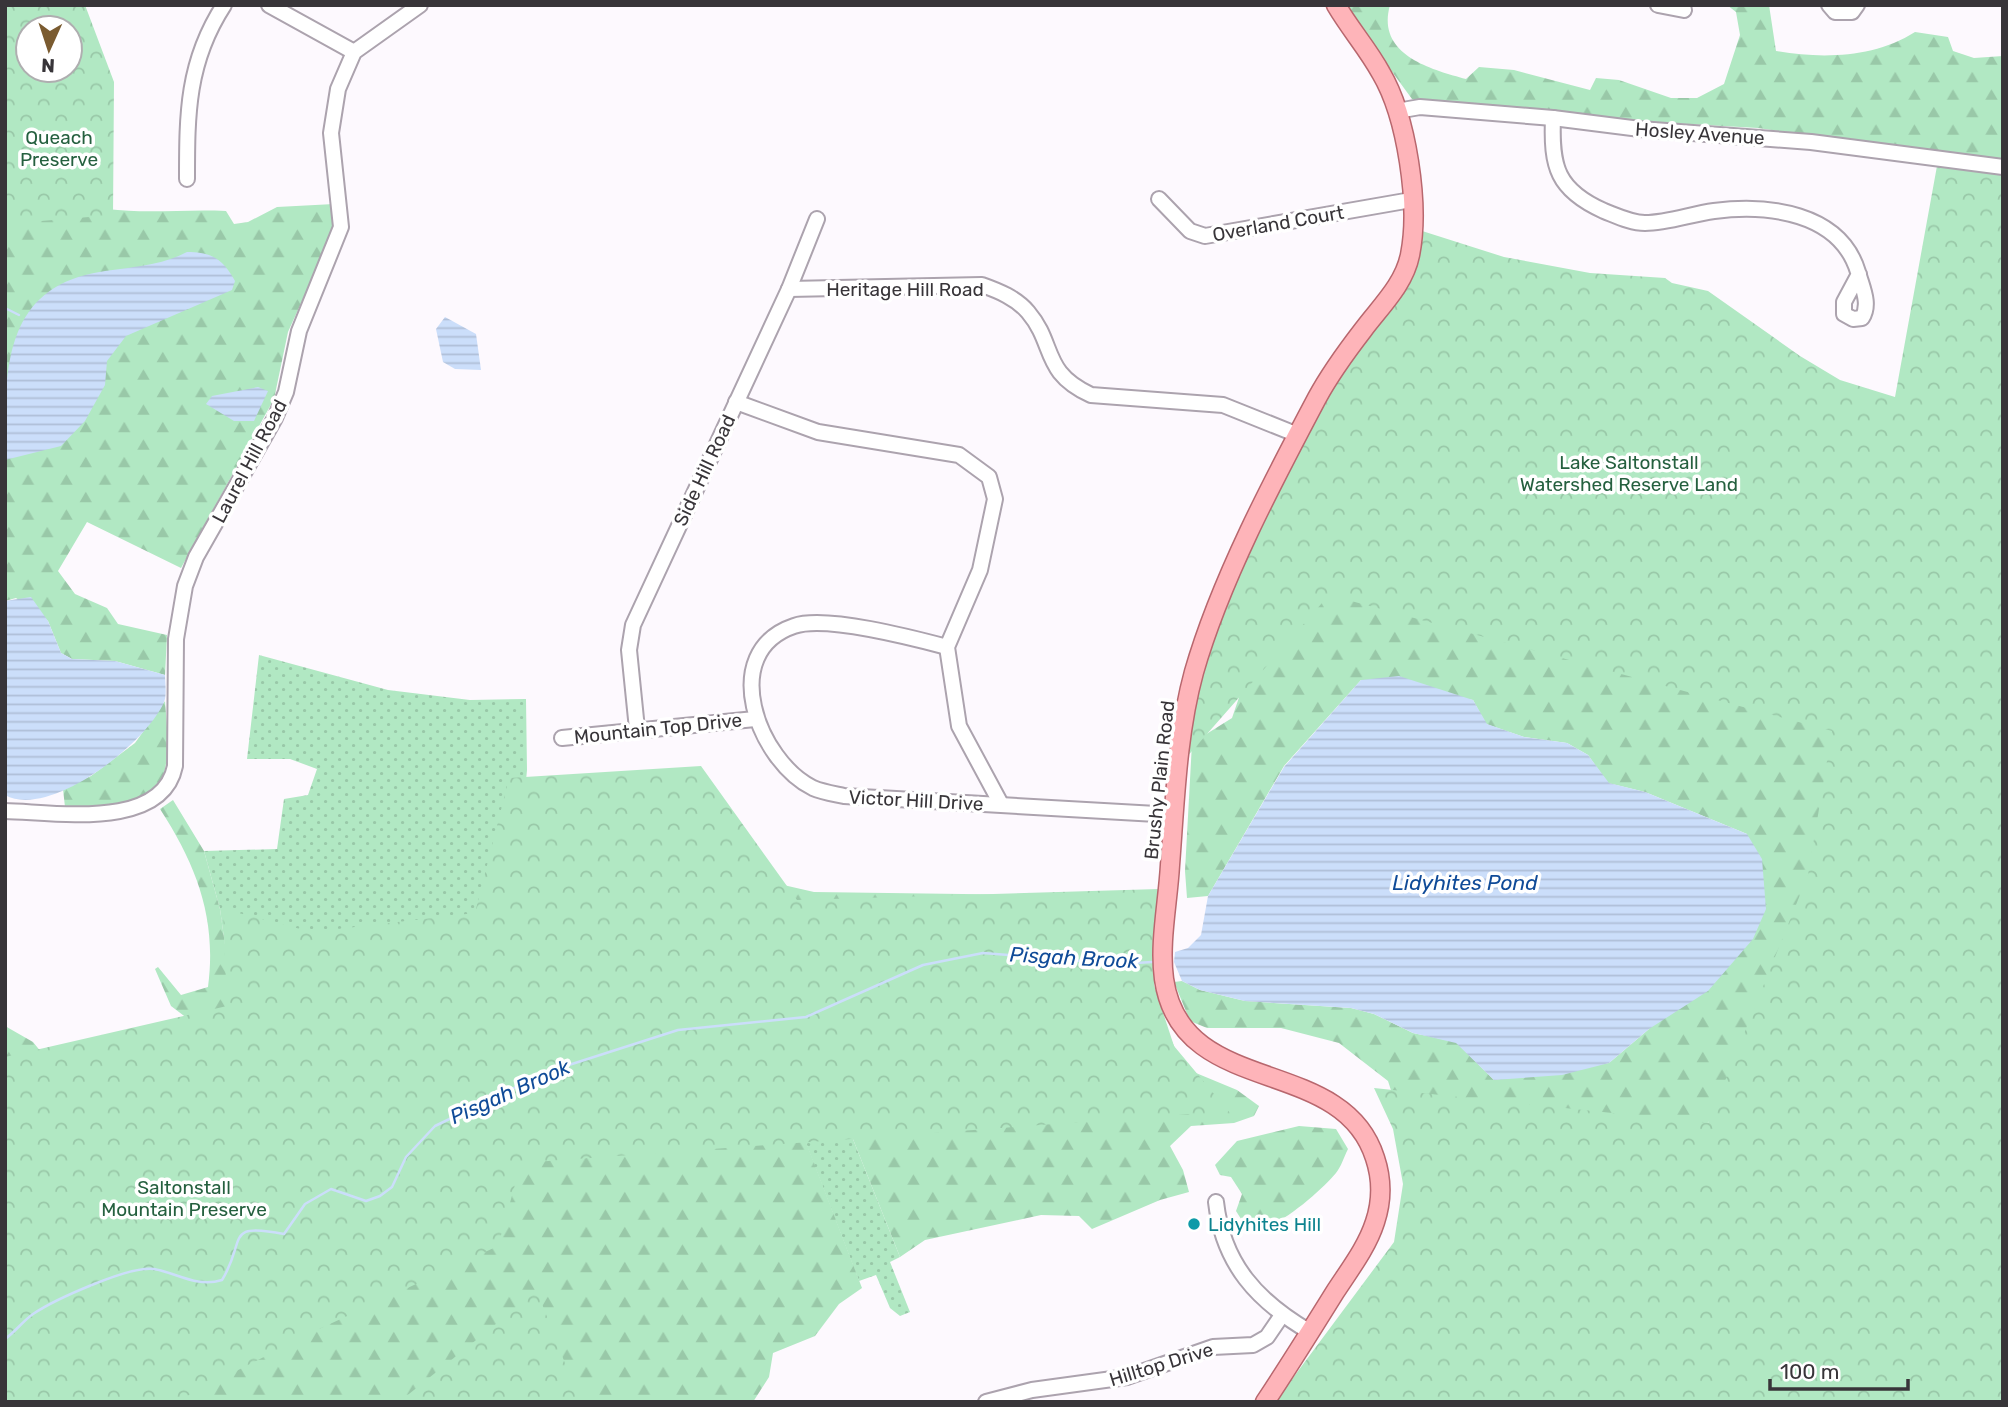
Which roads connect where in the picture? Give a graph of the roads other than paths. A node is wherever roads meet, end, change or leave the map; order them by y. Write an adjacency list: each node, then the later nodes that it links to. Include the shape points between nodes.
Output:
1 (224, 5): 13 (street, via 208,30 187,99)
2 (269, 5): 9 (street)
3 (420, 5): 9 (street)
4 (1336, 5): 10 (main road, Brushy Plain Road, via 1380,70)
5 (1658, 5): 8 (street)
6 (1829, 5): 7 (street, via 1835,12 1852,12)
7 (1857, 5)
8 (1684, 10)
9 (354, 52): 26 (street, Laurel Hill Road, via 342,78 331,133 341,209 335,248 299,331 286,392 275,418 196,557 185,586 177,627 172,779 155,799 129,810)
10 (1397, 111): 11 (street, Hosley Avenue, via 1420,107); 15 (main road, Brushy Plain Road)
11 (1553, 118): 12 (street, Hosley Avenue, via 1811,142); 17 (street, via 1555,165 1562,180 1573,195 1598,208 1647,223 1738,209 1791,214 1815,222 1847,247)
12 (2003, 167)
13 (187, 179)
14 (1159, 199): 15 (street, Overland Court, via 1190,231 1205,236)
15 (1411, 200): 20 (main road, Brushy Plain Road, via 1412,239 1402,277 1338,363)
16 (817, 219): 18 (street, Side Hill Road)
17 (1859, 274)
18 (789, 289): 19 (street, Side Hill Road); 20 (street, Heritage Hill Road, via 982,285 1005,293 1028,313 1058,373 1076,388 1091,395 1223,405)
19 (736, 402): 21 (street, via 818,432 959,456 989,477 995,499 980,570); 23 (street, Side Hill Road, via 633,625 629,650)
20 (1298, 435): 27 (main road, Brushy Plain Road, via 1244,548 1195,668 1180,747)
21 (947, 647): 22 (street, via 893,633 796,625 761,648 753,676); 25 (street, via 959,726)
22 (755, 719): 23 (street, Mountain Top Drive); 25 (street, Victor Hill Drive, via 794,774 814,788 844,796)
23 (637, 729): 24 (street, Mountain Top Drive)
24 (562, 737)
25 (1001, 804): 27 (street, Victor Hill Drive)
26 (5, 811)
27 (1174, 815): 30 (main road, Brushy Plain Road, via 1163,967 1179,1021 1214,1055 1329,1100 1353,1120 1374,1154 1381,1190 1372,1230)
28 (1216, 1202): 29 (street, via 1223,1241 1236,1268 1259,1297)
29 (1282, 1315): 30 (street); 31 (street, Hilltop Drive, via 1268,1337 1253,1345 1199,1350 1127,1377 1032,1390)
30 (1310, 1332): 32 (main road, Brushy Plain Road)
31 (986, 1402)
32 (1265, 1402)

